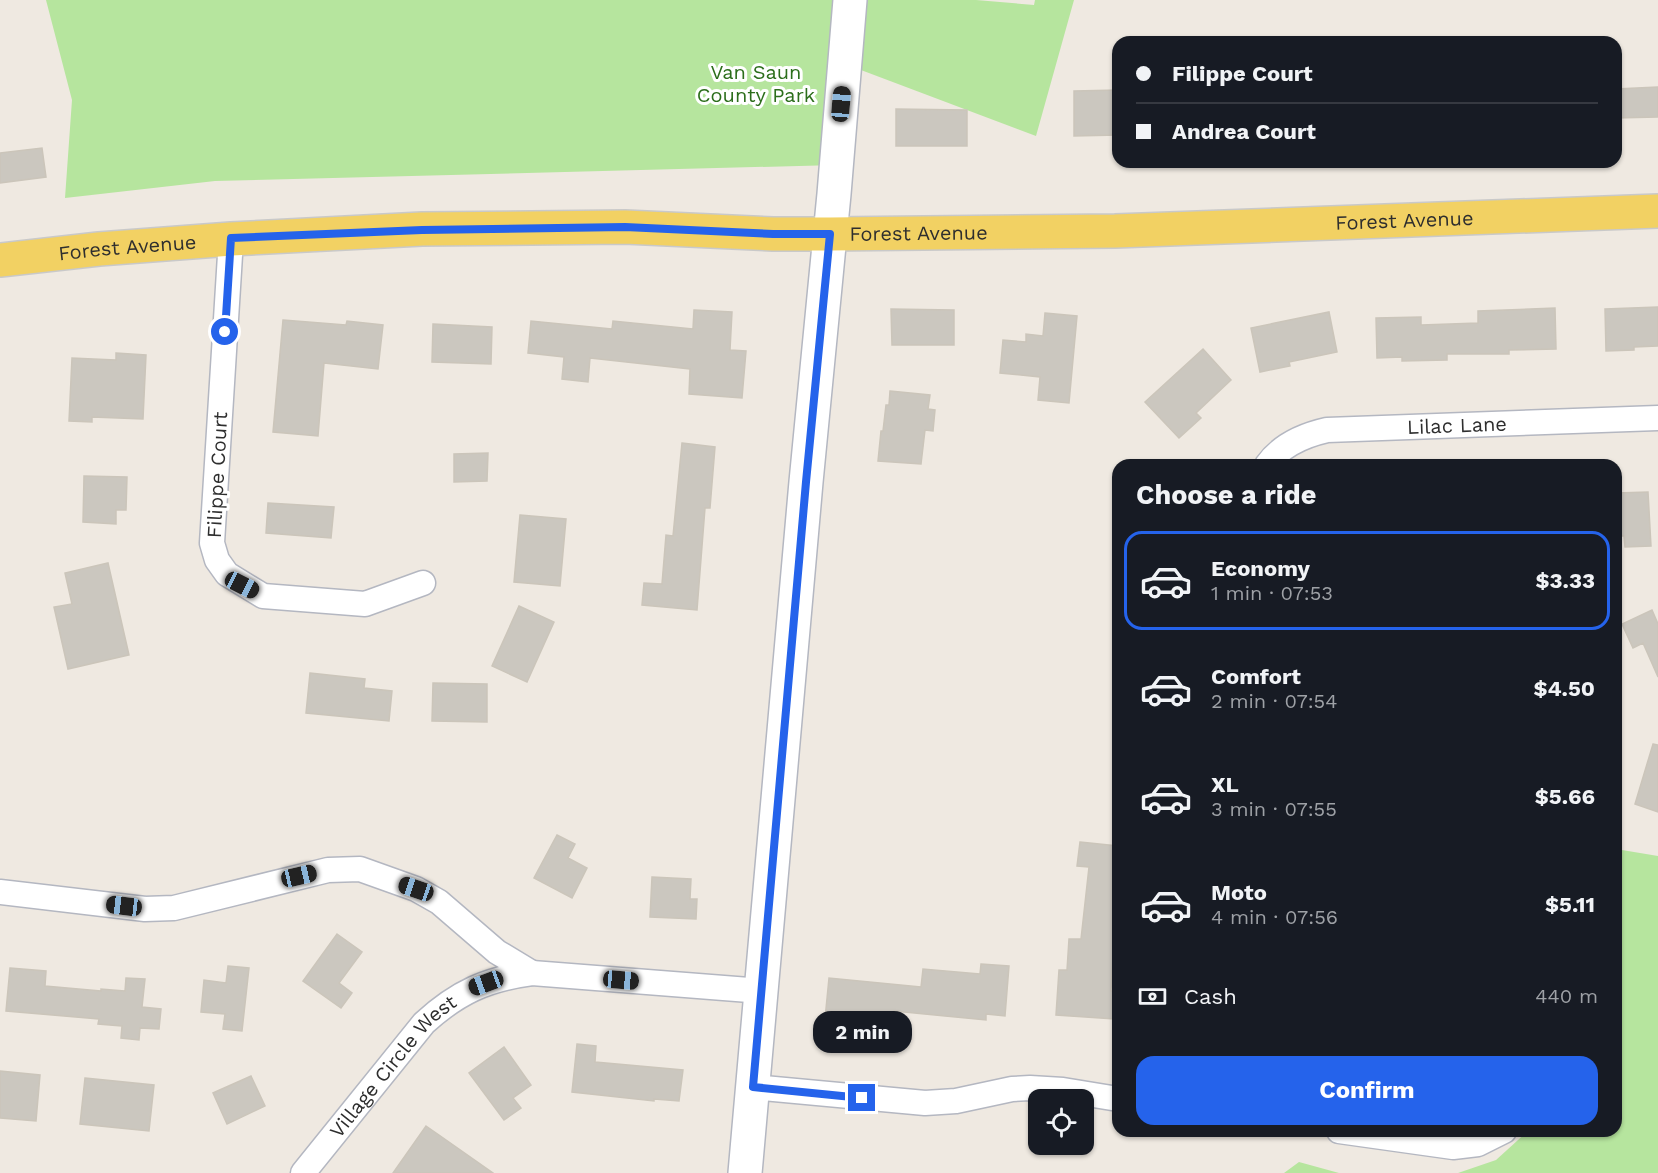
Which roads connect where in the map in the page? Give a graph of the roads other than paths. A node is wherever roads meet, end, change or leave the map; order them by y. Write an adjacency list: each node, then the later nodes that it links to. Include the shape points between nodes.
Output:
1 (850, 0): 3 (street)
2 (1658, 211): 3 (main road, Forest Avenue, via 1115,231)
3 (830, 234): 4 (main road, Forest Avenue, via 625,227); 11 (street)
4 (231, 238): 5 (main road, Forest Avenue); 8 (street, Filippe Court, via 212,543 217,560 227,574 263,596 365,604)
5 (0, 260)
6 (1658, 418): 7 (street, Lilac Lane, via 1327,430 1289,445)
7 (1274, 459)
8 (423, 583)
9 (0, 892): 10 (street, via 145,909 174,908 328,870 360,869 416,889 439,902 497,952)
10 (532, 973): 11 (street); 16 (street, Village Circle West, via 502,977 470,989 444,1005 424,1023)
11 (762, 991): 12 (street)
12 (753, 1087): 13 (street, via 925,1103 1030,1088); 17 (street)
13 (1112, 1098)
14 (1382, 1137): 15 (street, via 1453,1147 1478,1144)
15 (1492, 1137)
16 (303, 1173)
17 (745, 1173)

